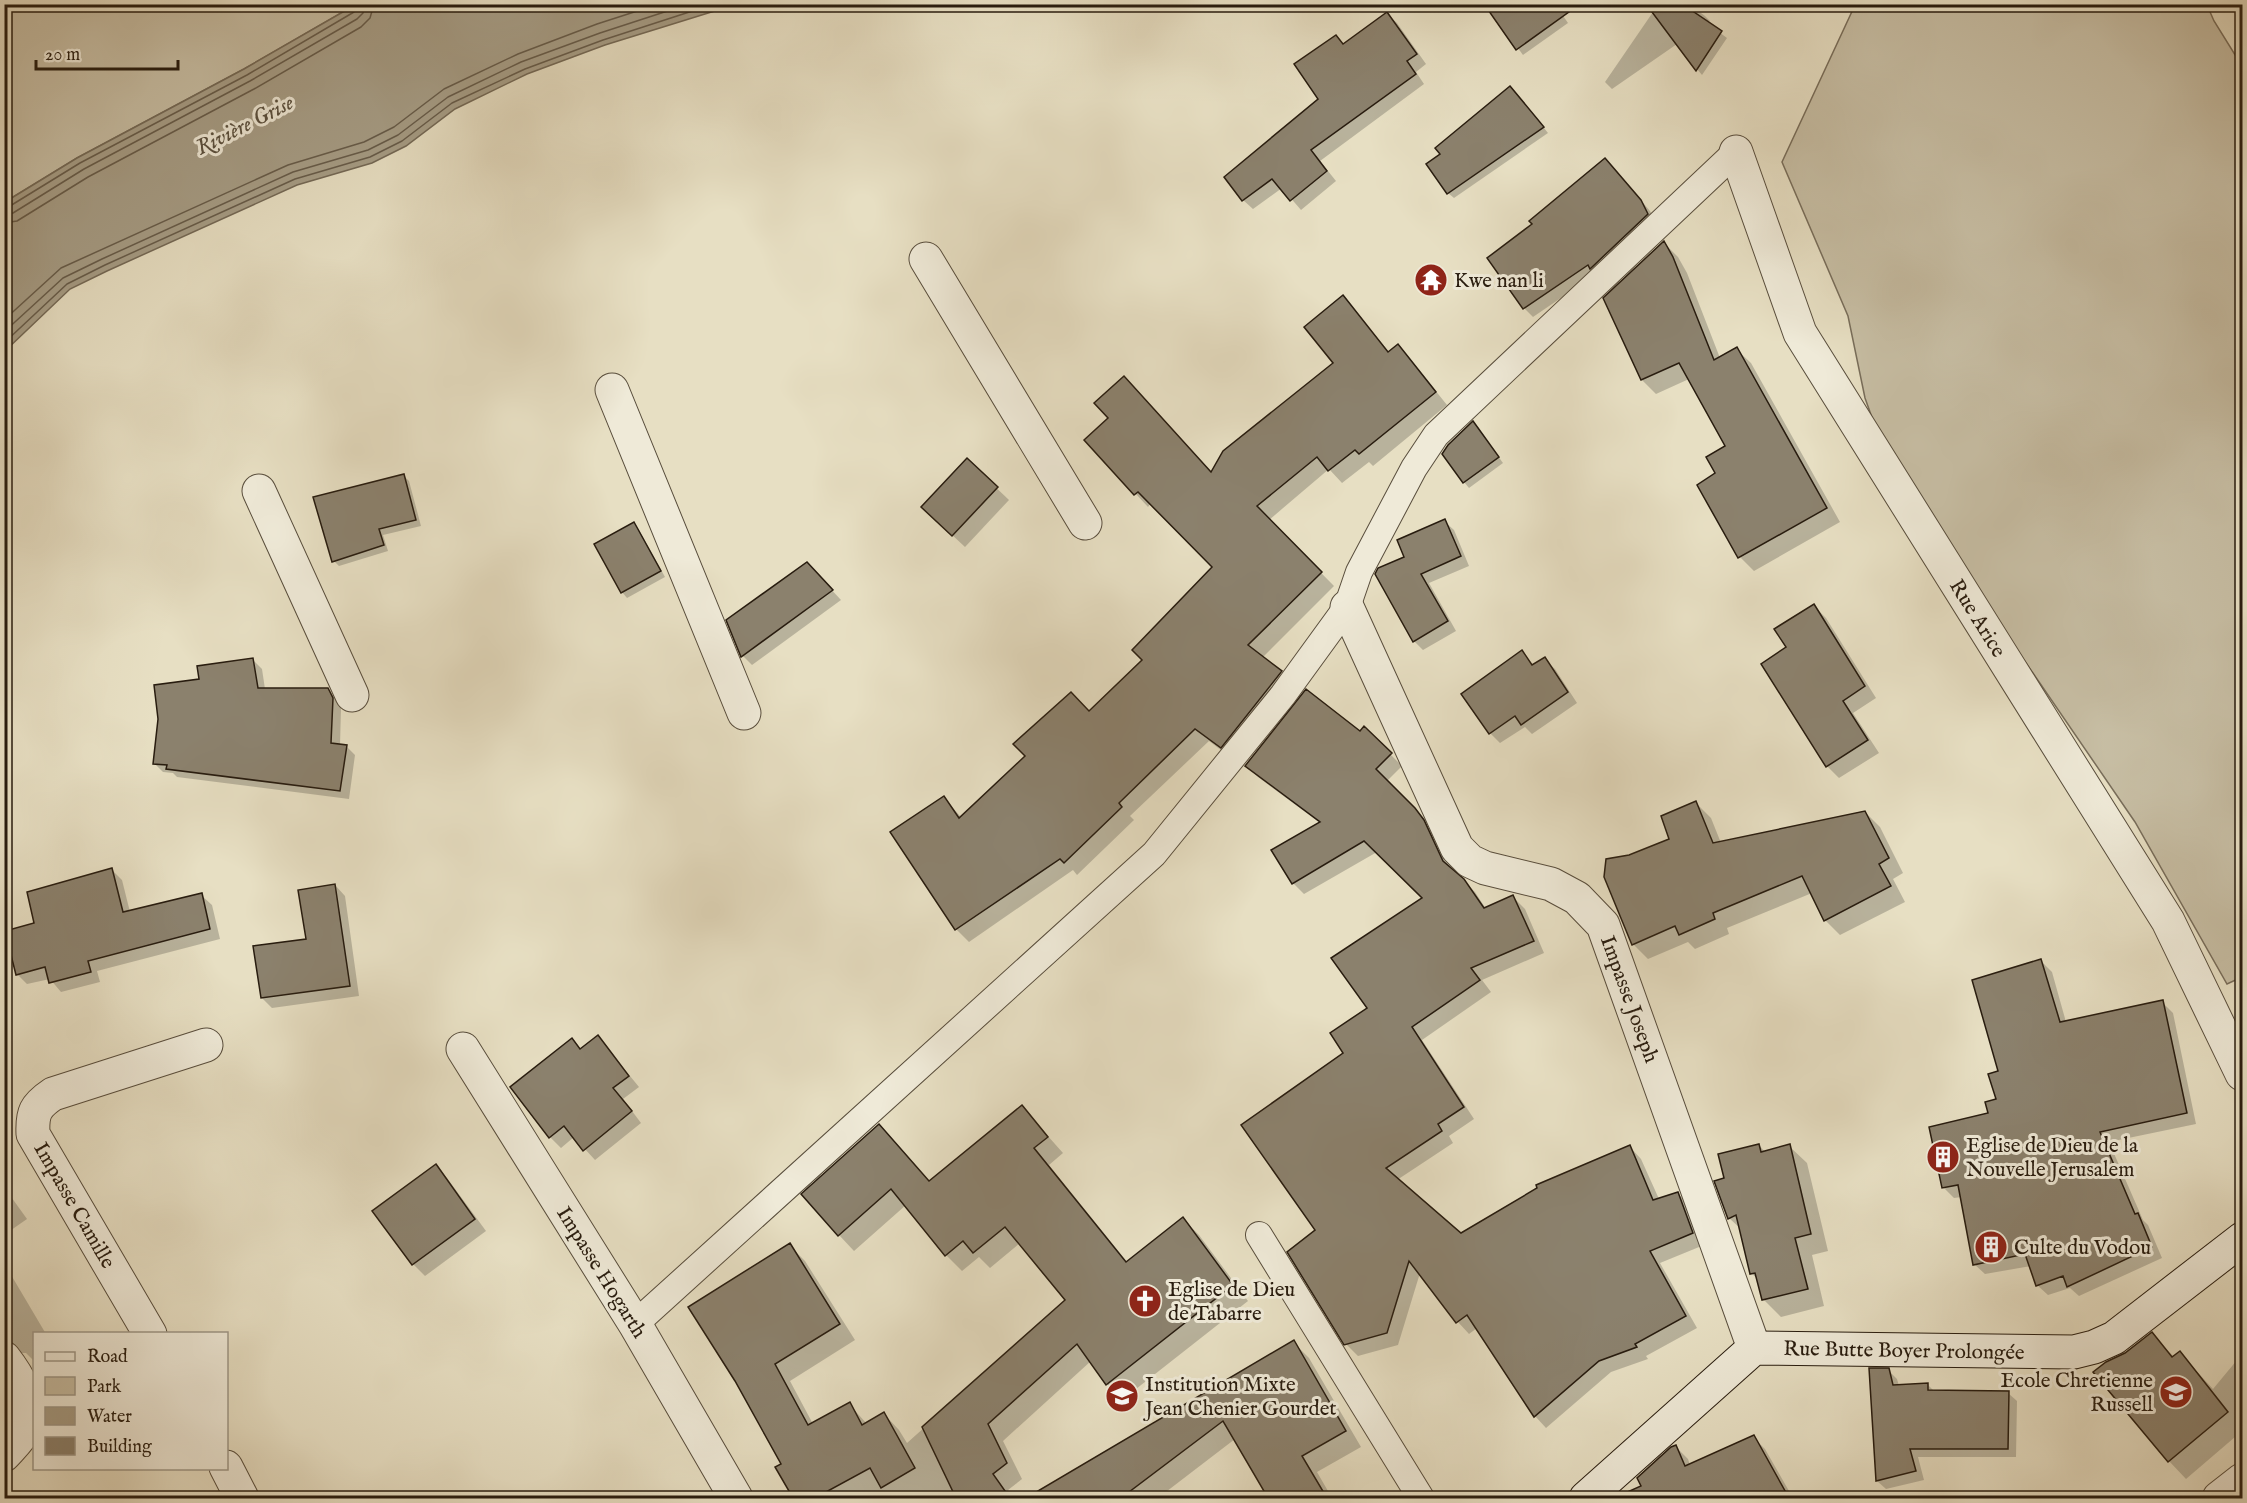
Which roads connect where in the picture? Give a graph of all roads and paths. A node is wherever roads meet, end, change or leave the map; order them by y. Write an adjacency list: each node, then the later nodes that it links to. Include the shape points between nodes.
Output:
1 (1736, 152): 6 (lane, via 1437,435 1414,468 1359,572); 11 (street, Rue Arice, via 1800,333 2168,921)
2 (926, 259): 5 (street)
3 (612, 390): 8 (street)
4 (260, 490): 7 (street)
5 (1085, 523)
6 (1347, 607): 14 (lane, via 1283,695 1154,854); 16 (street, Impasse Joseph, via 1457,848 1470,861 1485,868 1551,884 1577,898 1603,925)
7 (352, 695)
8 (744, 713)
9 (206, 1045): 15 (street, Impasse Camille, via 53,1094 40,1103 32,1118 33,1134)
10 (463, 1049): 14 (street, Impasse Hogarth)
11 (2242, 1074)
12 (1259, 1236): 23 (lane)
13 (2242, 1239): 16 (street, Rue Butte Boyer Prolongée, via 2114,1338 2074,1352)
14 (635, 1324): 22 (street, Impasse Hogarth)
15 (149, 1332)
16 (1754, 1348): 24 (street, Rue Butte Boyer Prolongée)
17 (4, 1358): 18 (street, via 19,1378 28,1407 26,1428)
18 (4, 1455)
19 (228, 1470): 21 (street)
20 (2242, 1480): 25 (street)
21 (242, 1498)
22 (736, 1498)
23 (1421, 1498)
24 (1586, 1498)
25 (2219, 1498)

